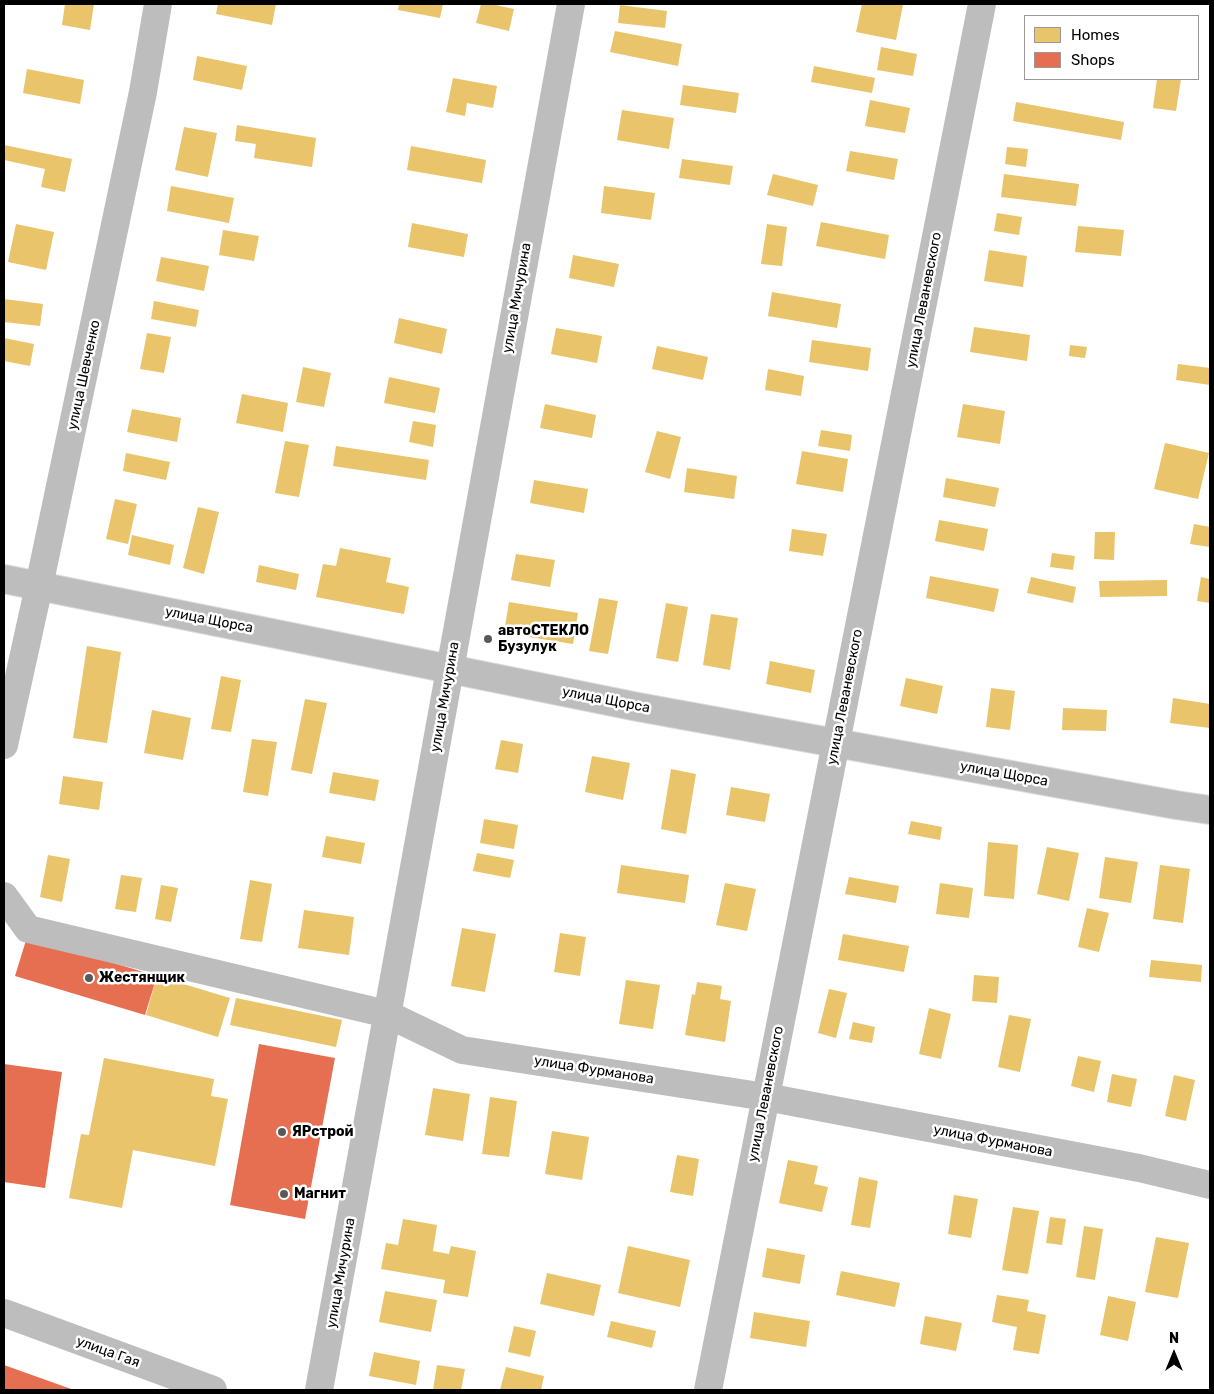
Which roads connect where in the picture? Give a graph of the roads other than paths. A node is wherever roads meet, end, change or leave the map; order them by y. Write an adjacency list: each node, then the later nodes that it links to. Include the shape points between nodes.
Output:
1 (158, 4): 5 (street, улица Шевченко, via 143,92)
2 (571, 4): 6 (street, улица Мичурина)
3 (982, 4): 7 (street, улица Леваневского)
4 (4, 579): 5 (street, улица Щорса)
5 (40, 586): 6 (street, улица Щорса); 8 (street, улица Шевченко)
6 (450, 669): 7 (street, улица Щорса); 11 (street, улица Мичурина)
7 (836, 743): 9 (street, улица Щорса); 12 (street, улица Леваневского)
8 (4, 745)
9 (1210, 810)
10 (4, 896): 11 (street, улица Фурманова, via 28,929)
11 (388, 1014): 12 (street, улица Фурманова, via 462,1050); 16 (street, улица Мичурина)
12 (766, 1097): 13 (street, улица Фурманова, via 1139,1168); 17 (street, улица Леваневского)
13 (1210, 1185)
14 (4, 1313): 15 (street, улица Гая)
15 (213, 1390)
16 (320, 1390)
17 (708, 1390)

